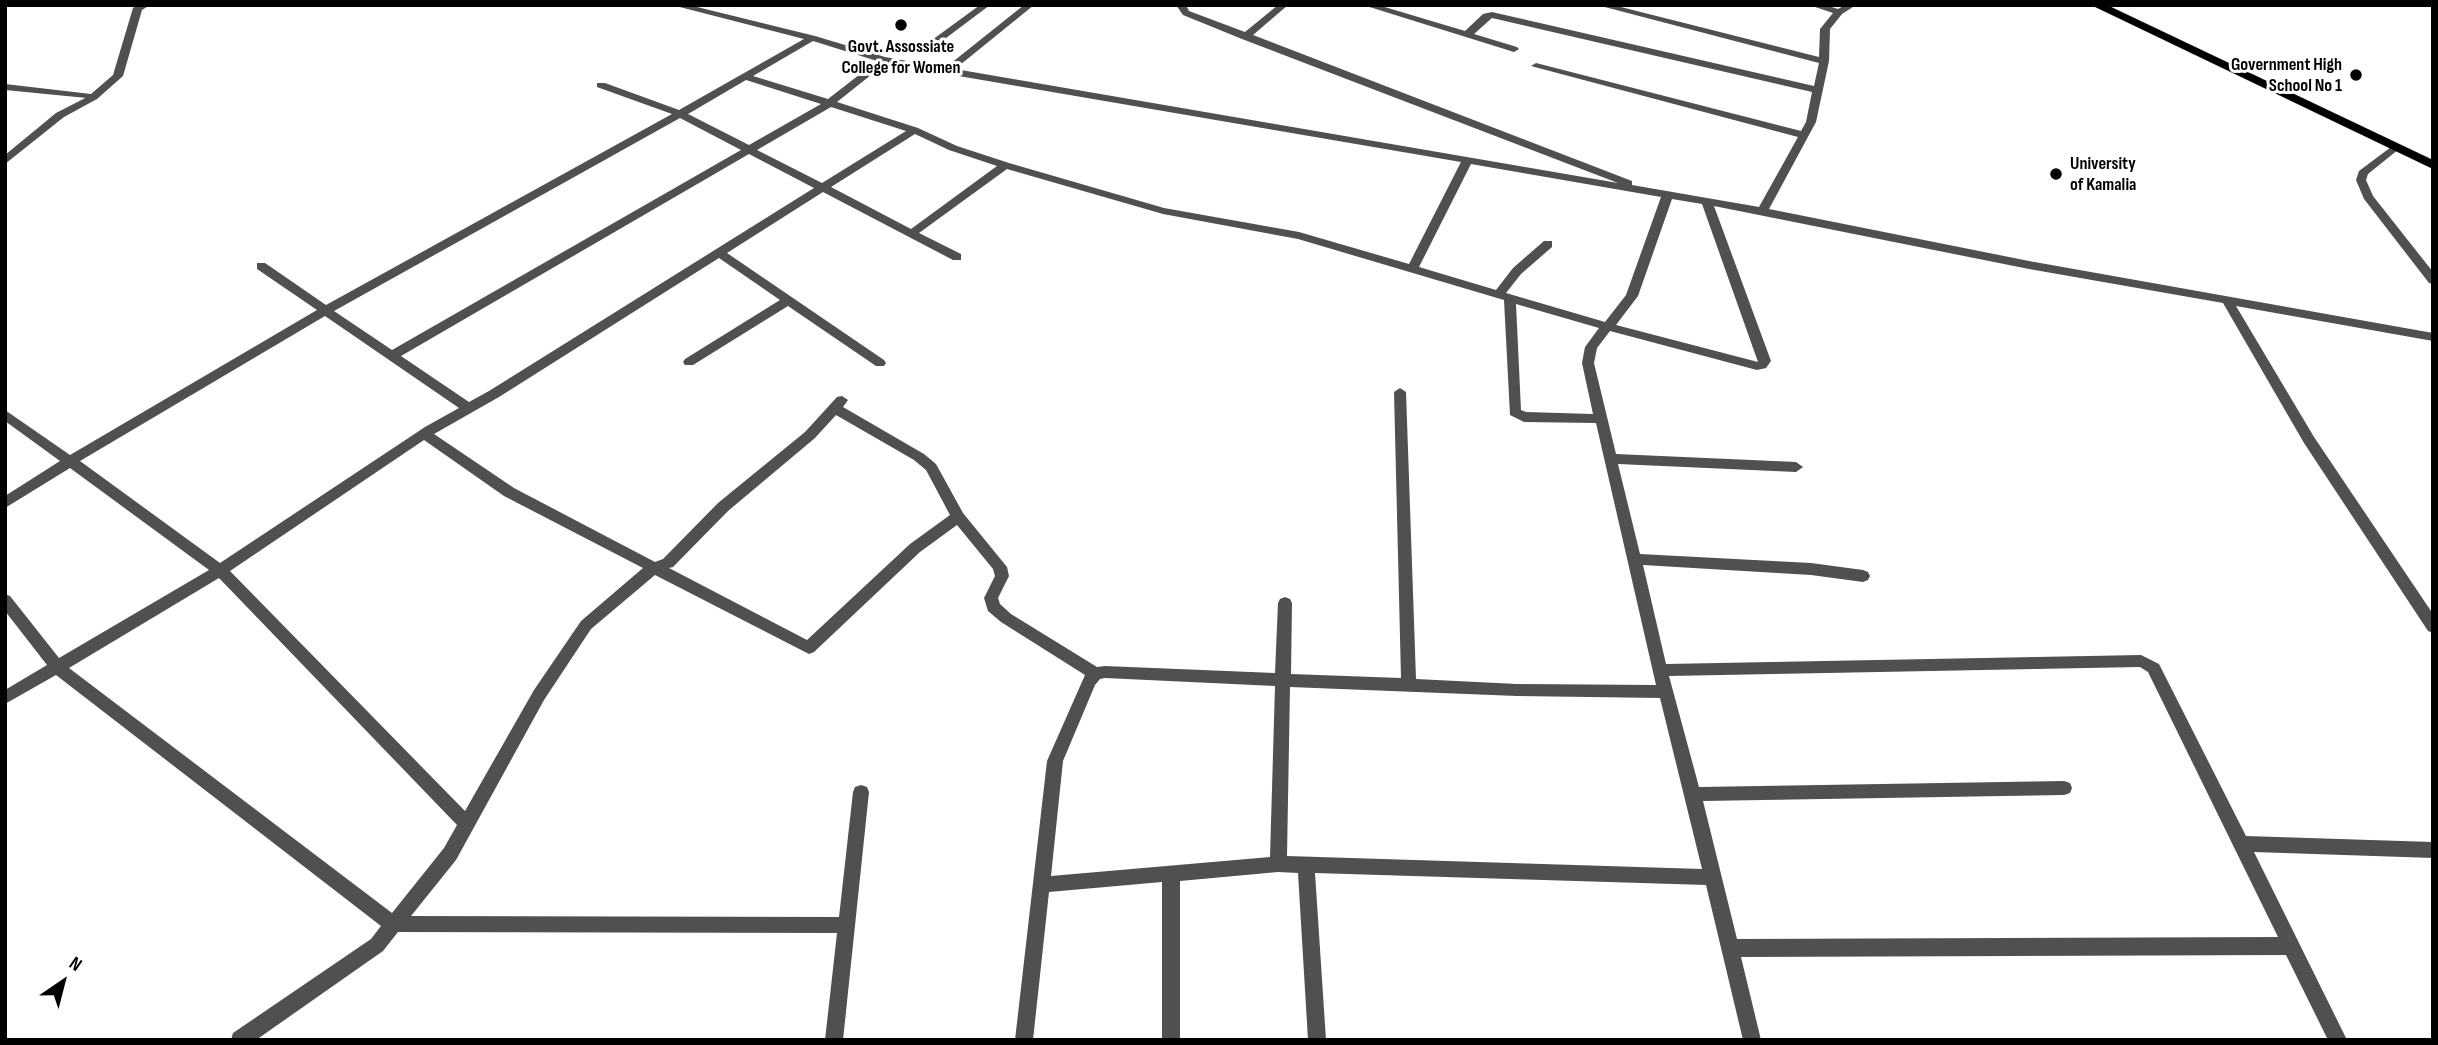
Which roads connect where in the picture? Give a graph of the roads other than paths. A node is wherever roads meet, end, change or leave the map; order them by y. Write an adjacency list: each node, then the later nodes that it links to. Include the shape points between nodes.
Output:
1 (146, 5): 26 (street, via 138,8 118,76)
2 (676, 5): 15 (street)
3 (986, 5): 16 (street)
4 (1030, 5): 21 (street)
5 (1181, 5): 14 (street, via 1186,13)
6 (1284, 5): 14 (street)
7 (1367, 5): 13 (street)
8 (1601, 5): 19 (street)
9 (1814, 5): 12 (street)
10 (1852, 5): 12 (street)
11 (2097, 5): 31 (main road)
12 (1839, 12): 19 (street, via 1825,29)
13 (1467, 35): 17 (street); 25 (street, via 1492,15)
14 (1245, 37): 38 (street)
15 (811, 38): 18 (street); 22 (street)
16 (935, 42)
17 (1514, 49)
18 (884, 60): 21 (street); 27 (street)
19 (1824, 61): 25 (street)
20 (1535, 66): 30 (street)
21 (947, 71): 34 (street)
22 (744, 76): 27 (street); 28 (street)
23 (600, 85): 28 (street)
24 (5, 87): 26 (street)
25 (1819, 90): 30 (street)
26 (93, 97): 33 (street, via 60,116)
27 (830, 103): 29 (street); 32 (street)
28 (678, 113): 32 (street); 51 (street)
29 (914, 130): 35 (street); 37 (street)
30 (1803, 135): 40 (street)
31 (2395, 147): 36 (main road); 47 (street, via 2363,173 2361,180 2368,197)
32 (747, 150): 37 (street); 54 (street)
33 (5, 161)
34 (1467, 161): 38 (street); 46 (street)
35 (1005, 165): 41 (street); 46 (street, via 1163,211 1299,236)
36 (2433, 165)
37 (825, 186): 41 (street); 43 (street)
38 (1663, 195): 39 (street); 52 (street, via 1637,283)
39 (1707, 202): 40 (street); 52 (street, via 1765,361 1762,365)
40 (1762, 211): 49 (street)
41 (912, 233): 44 (street)
42 (1548, 244): 48 (street, via 1517,271)
43 (719, 253): 50 (street); 58 (street)
44 (957, 257)
45 (261, 266): 51 (street)
46 (1412, 269): 48 (street)
47 (2433, 280)
48 (1504, 296): 52 (street); 60 (street, via 1515,412 1524,417)
49 (2226, 299): 53 (street); 73 (street, via 2309,440)
50 (789, 300): 55 (street); 56 (street)
51 (326, 310): 54 (street); 63 (street)
52 (1609, 327): 60 (street, via 1591,347 1588,363)
53 (2433, 337)
54 (392, 356): 58 (street)
55 (689, 362)
56 (880, 363)
57 (1400, 392): 78 (street)
58 (468, 408): 61 (street)
59 (5, 414): 63 (street)
60 (1602, 419): 62 (street)
61 (424, 434): 68 (street, via 509,492); 69 (street)
62 (1612, 459): 64 (street); 67 (street)
63 (71, 461): 65 (street); 69 (street)
64 (1796, 467)
65 (5, 503)
66 (958, 517): 68 (street, via 915,548 809,648); 68 (street, via 931,467 838,404 810,435 723,507 668,563); 76 (street, via 1000,567 1002,576 991,598 993,607)
67 (1634, 559): 70 (street); 75 (street)
68 (653, 568): 84 (street, via 586,625 539,695)
69 (220, 570): 74 (street); 84 (street)
70 (1863, 576)
71 (5, 600): 74 (street)
72 (1285, 603): 77 (street)
73 (2433, 627)
74 (57, 667): 80 (street); 92 (street)
75 (1660, 670): 79 (street); 85 (street, via 2141,661 2154,668)
76 (1095, 674): 77 (street); 91 (street, via 1055,761)
77 (1282, 682): 78 (street); 87 (street)
78 (1409, 686): 79 (street)
79 (1667, 692): 83 (street)
80 (5, 698)
81 (2064, 788): 83 (street)
82 (861, 792): 93 (street)
83 (1693, 794): 90 (street)
84 (467, 824): 92 (street, via 450,854)
85 (2240, 844): 86 (street); 94 (street)
86 (2433, 850)
87 (1278, 864): 88 (street); 89 (street)
88 (1306, 865): 90 (street); 100 (street)
89 (1171, 873): 91 (street); 99 (street)
90 (1714, 877): 95 (street)
91 (1041, 885): 98 (street)
92 (393, 924): 93 (street); 96 (street, via 377,945)
93 (846, 925): 97 (street)
94 (2290, 946): 95 (street); 102 (street)
95 (1730, 948): 101 (street)
96 (240, 1040)
97 (834, 1040)
98 (1024, 1040)
99 (1171, 1040)
100 (1317, 1040)
101 (1752, 1040)
102 (2338, 1040)

